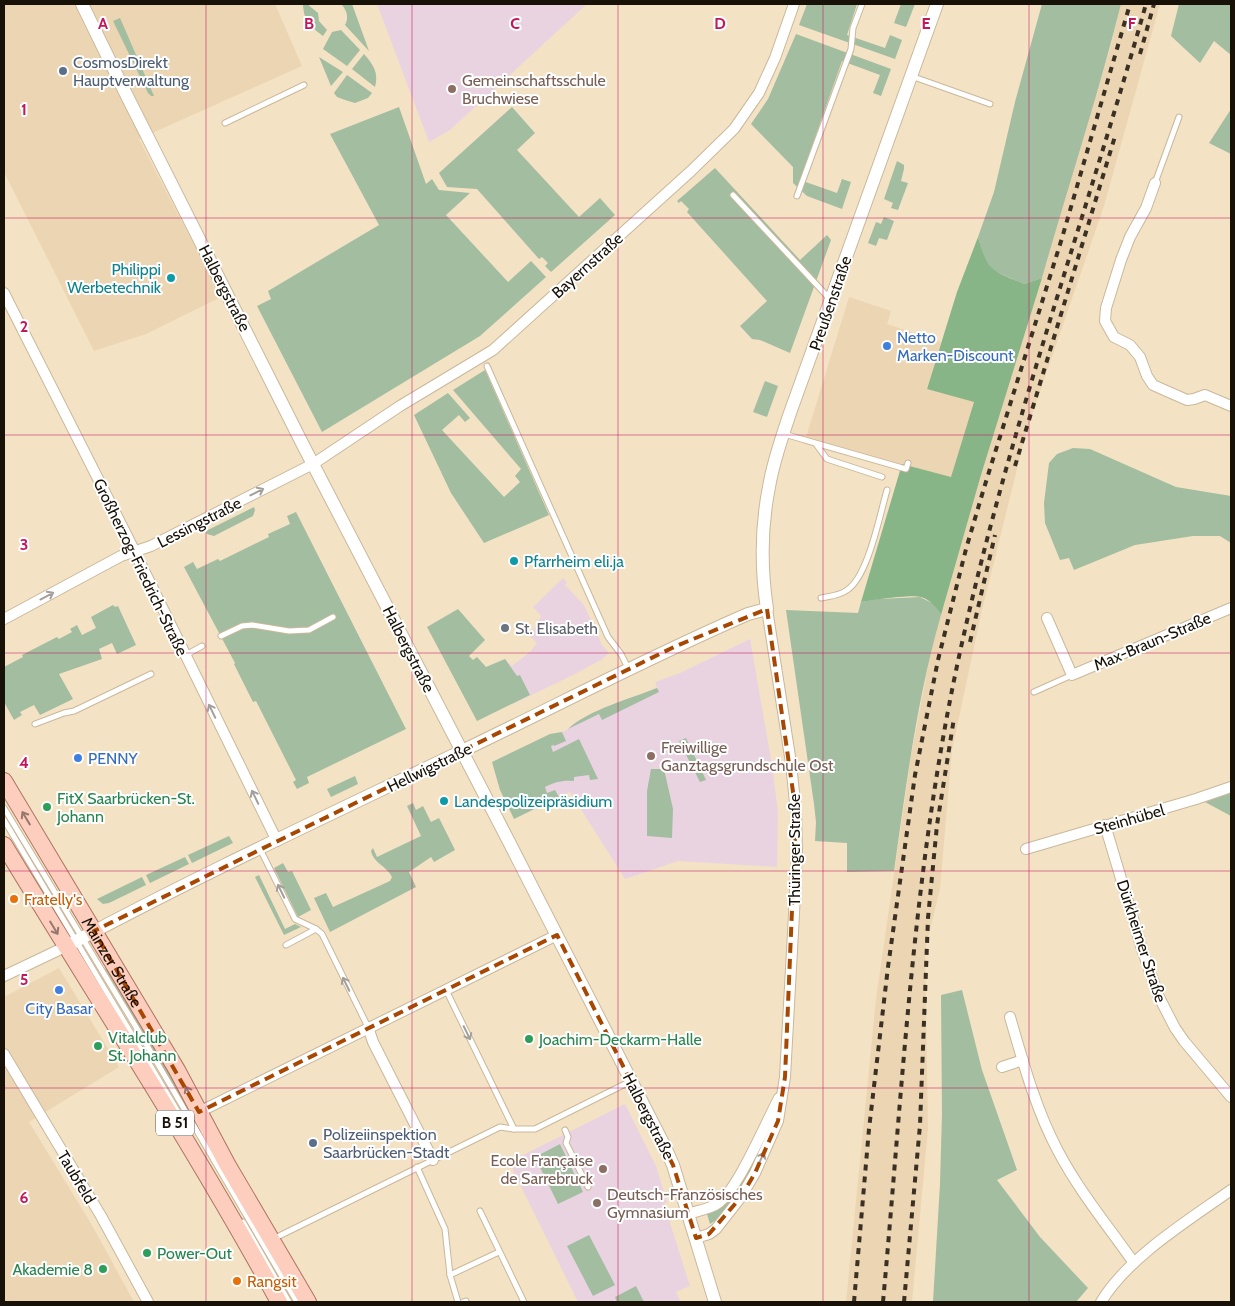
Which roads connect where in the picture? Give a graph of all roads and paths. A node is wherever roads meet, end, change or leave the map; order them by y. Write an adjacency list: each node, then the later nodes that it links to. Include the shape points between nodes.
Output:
1 (82, 4): 20 (street, Halbergstraße)
2 (794, 4): 20 (street, Bayernstraße, via 759,93 734,129 698,164 493,350)
3 (862, 4): 12 (lane, via 853,28 851,49)
4 (937, 4): 5 (street, Preußenstraße)
5 (911, 75): 7 (lane); 14 (street, Preußenstraße)
6 (304, 85): 9 (lane)
7 (990, 104)
8 (1178, 116): 10 (lane)
9 (225, 123)
10 (1155, 183): 16 (street, via 1121,260 1105,321 1114,337 1130,345 1140,357 1153,385 1187,400 1205,395)
11 (734, 195): 14 (lane)
12 (797, 196)
13 (4, 293): 23 (street, Großherzog-Friedrich-Straße)
14 (831, 300): 17 (street, Preußenstraße)
15 (487, 366): 33 (lane, via 608,637)
16 (1231, 406)
17 (783, 434): 18 (lane); 26 (street, Preußenstraße, via 769,487 762,547)
18 (816, 444): 19 (lane, via 906,469); 21 (lane, via 827,460)
19 (908, 463)
20 (313, 464): 23 (street, Lessingstraße, one-way to 20); 38 (street, Halbergstraße)
21 (882, 476)
22 (887, 490): 24 (lane, via 860,576 849,590)
23 (134, 552): 28 (street, Lessingstraße, one-way to 23); 32 (street, Großherzog-Friedrich-Straße)
24 (821, 598)
25 (1231, 608): 35 (street, Max-Braun-Straße)
26 (767, 609): 33 (street, Hellwigstraße); 60 (street, Thüringer Straße, via 796,813 797,852)
27 (333, 617): 30 (lane, via 309,630 242,626)
28 (4, 618)
29 (1048, 618): 35 (street, Max-Braun-Straße)
30 (222, 636)
31 (202, 646): 32 (lane)
32 (185, 656): 44 (street, Großherzog-Friedrich-Straße, one-way to 32)
33 (628, 669): 38 (street, Hellwigstraße)
34 (150, 674): 37 (lane, via 74,711)
35 (1072, 675): 36 (lane, Max-Braun-Straße)
36 (1034, 692)
37 (34, 724)
38 (462, 752): 44 (street, Hellwigstraße); 49 (street, Halbergstraße)
39 (4, 781): 50 (main road, Mainzer Straße / B 51, one-way to 39)
40 (1231, 787): 43 (street, Steinhübel)
41 (4, 808): 50 (lane)
42 (4, 820): 50 (lane)
43 (1105, 825): 47 (street, Steinhübel); 61 (street, Dürkheimer Straße, via 1159,997 1184,1041)
44 (277, 841): 46 (street, Hellwigstraße)
45 (4, 845): 50 (main road, Mainzer Straße / B 51, one-way to 50)
46 (260, 848): 48 (lane, one-way to 46, via 291,914); 50 (street, Hellwigstraße)
47 (1026, 850)
48 (316, 930): 51 (lane); 55 (lane, one-way to 48, via 322,934)
49 (557, 935): 53 (street); 59 (street, Halbergstraße)
50 (79, 939): 52 (street); 62 (main road, Mainzer Straße / B 51, one-way to 50, via 172,1062); 72 (main road, Mainzer Straße / B 51, via 119,1030)
51 (286, 945)
52 (4, 976)
53 (446, 989): 55 (street); 63 (lane, one-way to 63)
54 (1010, 1017): 57 (street)
55 (368, 1027): 62 (street); 65 (street)
56 (4, 1054): 76 (street, Taubfeld, via 101,1216)
57 (1023, 1060): 58 (street); 74 (street, via 1058,1151 1092,1206)
58 (1002, 1067)
59 (631, 1081): 63 (lane, via 535,1129); 70 (street, Halbergstraße, via 673,1165)
60 (782, 1092): 70 (street, Thüringer Straße, via 726,1197 716,1205); 71 (street, Thüringer Straße, one-way to 60, via 716,1229 741,1197 778,1121)
61 (1231, 1097)
62 (199, 1112): 72 (main road, Mainzer Straße / B 51, via 227,1164)
63 (514, 1129): 65 (lane, via 500,1126)
64 (565, 1130): 67 (lane, via 566,1143)
65 (433, 1160): 66 (lane)
66 (417, 1168): 72 (lane); 75 (lane, via 445,1228)
67 (588, 1187)
68 (1231, 1190): 74 (street)
69 (480, 1211): 73 (lane)
70 (688, 1214): 71 (street, Halbergstraße)
71 (696, 1238): 83 (street, Halbergstraße)
72 (261, 1245): 77 (main road, Mainzer Straße / B 51); 78 (lane); 79 (lane); 80 (main road, Mainzer Straße / B 51)
73 (499, 1252): 75 (lane); 82 (lane)
74 (1134, 1263): 84 (street)
75 (450, 1275): 81 (lane)
76 (148, 1302)
77 (279, 1302)
78 (289, 1302)
79 (297, 1302)
80 (308, 1302)
81 (458, 1302)
82 (524, 1302)
83 (715, 1302)
84 (1102, 1302)

